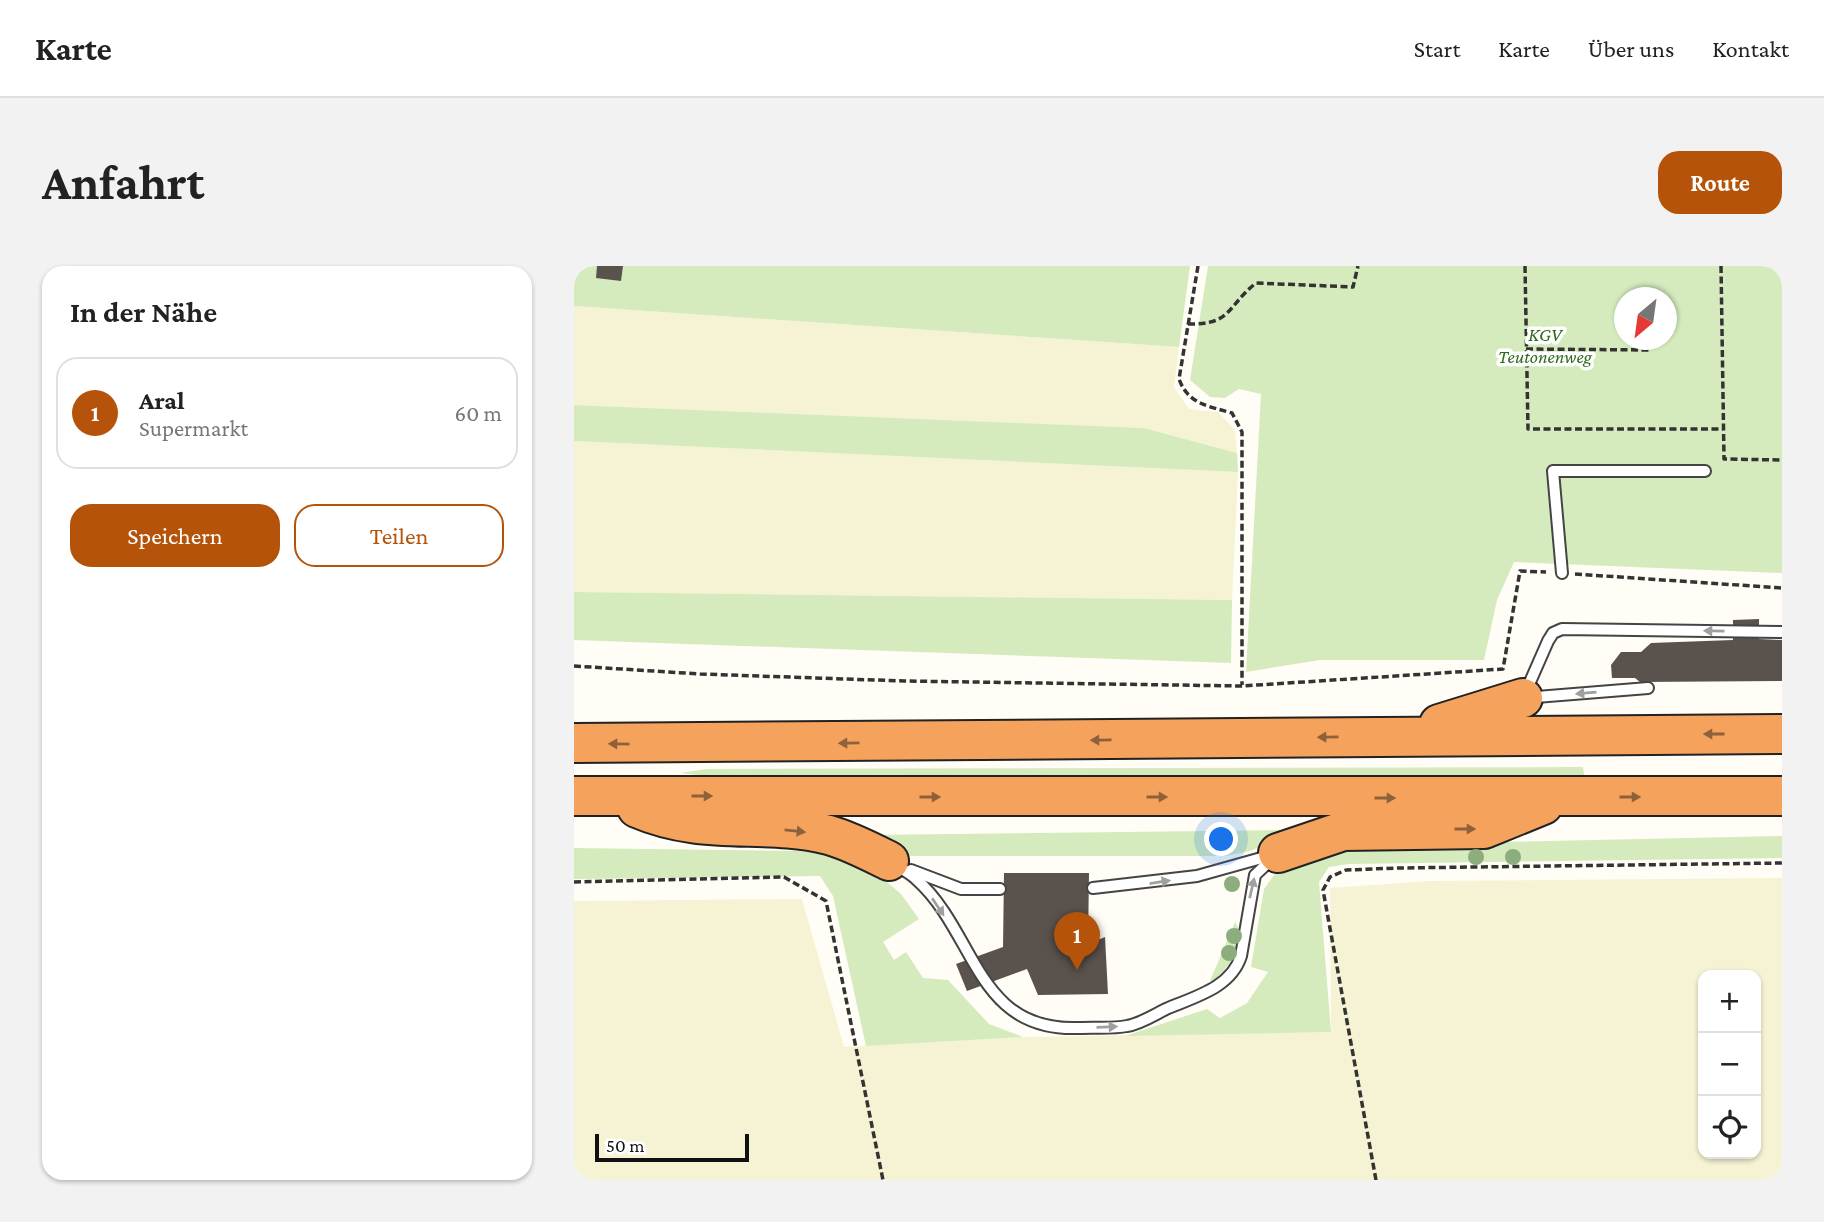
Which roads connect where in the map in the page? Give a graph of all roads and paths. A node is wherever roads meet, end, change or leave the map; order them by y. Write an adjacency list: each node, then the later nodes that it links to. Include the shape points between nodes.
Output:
1 (1198, 266): 5 (path)
2 (1358, 266): 5 (path, via 1353,287 1256,283 1214,323)
3 (1525, 266): 6 (path)
4 (1721, 266): 8 (path)
5 (1188, 324): 15 (path, via 1180,379 1184,391 1193,402 1232,413 1242,432)
6 (1526, 349): 7 (path); 8 (path, via 1528,429)
7 (1614, 350)
8 (1723, 429): 9 (path, via 1724,459)
9 (1782, 460)
10 (1705, 471): 11 (lane, via 1553,471)
11 (1562, 573): 12 (path); 15 (path, via 1520,571 1503,669)
12 (1782, 588)
13 (1782, 632): 17 (lane, one-way to 17, via 1562,629 1548,641)
14 (574, 666): 15 (path, via 890,681)
15 (1242, 686)
16 (1648, 688): 17 (lane, one-way to 17)
17 (1524, 698): 19 (highway)
18 (1782, 734): 19 (highway, one-way to 19)
19 (1396, 736): 20 (highway, one-way to 20)
20 (574, 743)
21 (592, 796): 23 (highway, one-way to 23); 25 (highway, one-way to 25, via 666,820 826,835)
22 (1782, 796): 23 (highway, one-way to 22)
23 (1562, 798): 24 (highway, one-way to 23, via 1343,831 1484,829)
24 (1278, 853): 25 (lane, one-way to 24, via 916,879 935,901 991,991 1005,1005 1042,1025 1062,1029 1128,1026 1221,985 1238,967 1255,875); 29 (lane, one-way to 24, via 1197,876)
25 (889, 861): 28 (lane, via 961,889)
26 (1782, 863): 31 (path, via 1385,868 1346,870 1330,877 1323,890)
27 (574, 882): 30 (path, via 784,877 826,901)
28 (1000, 888)
29 (1093, 888)
30 (883, 1180)
31 (1376, 1180)

